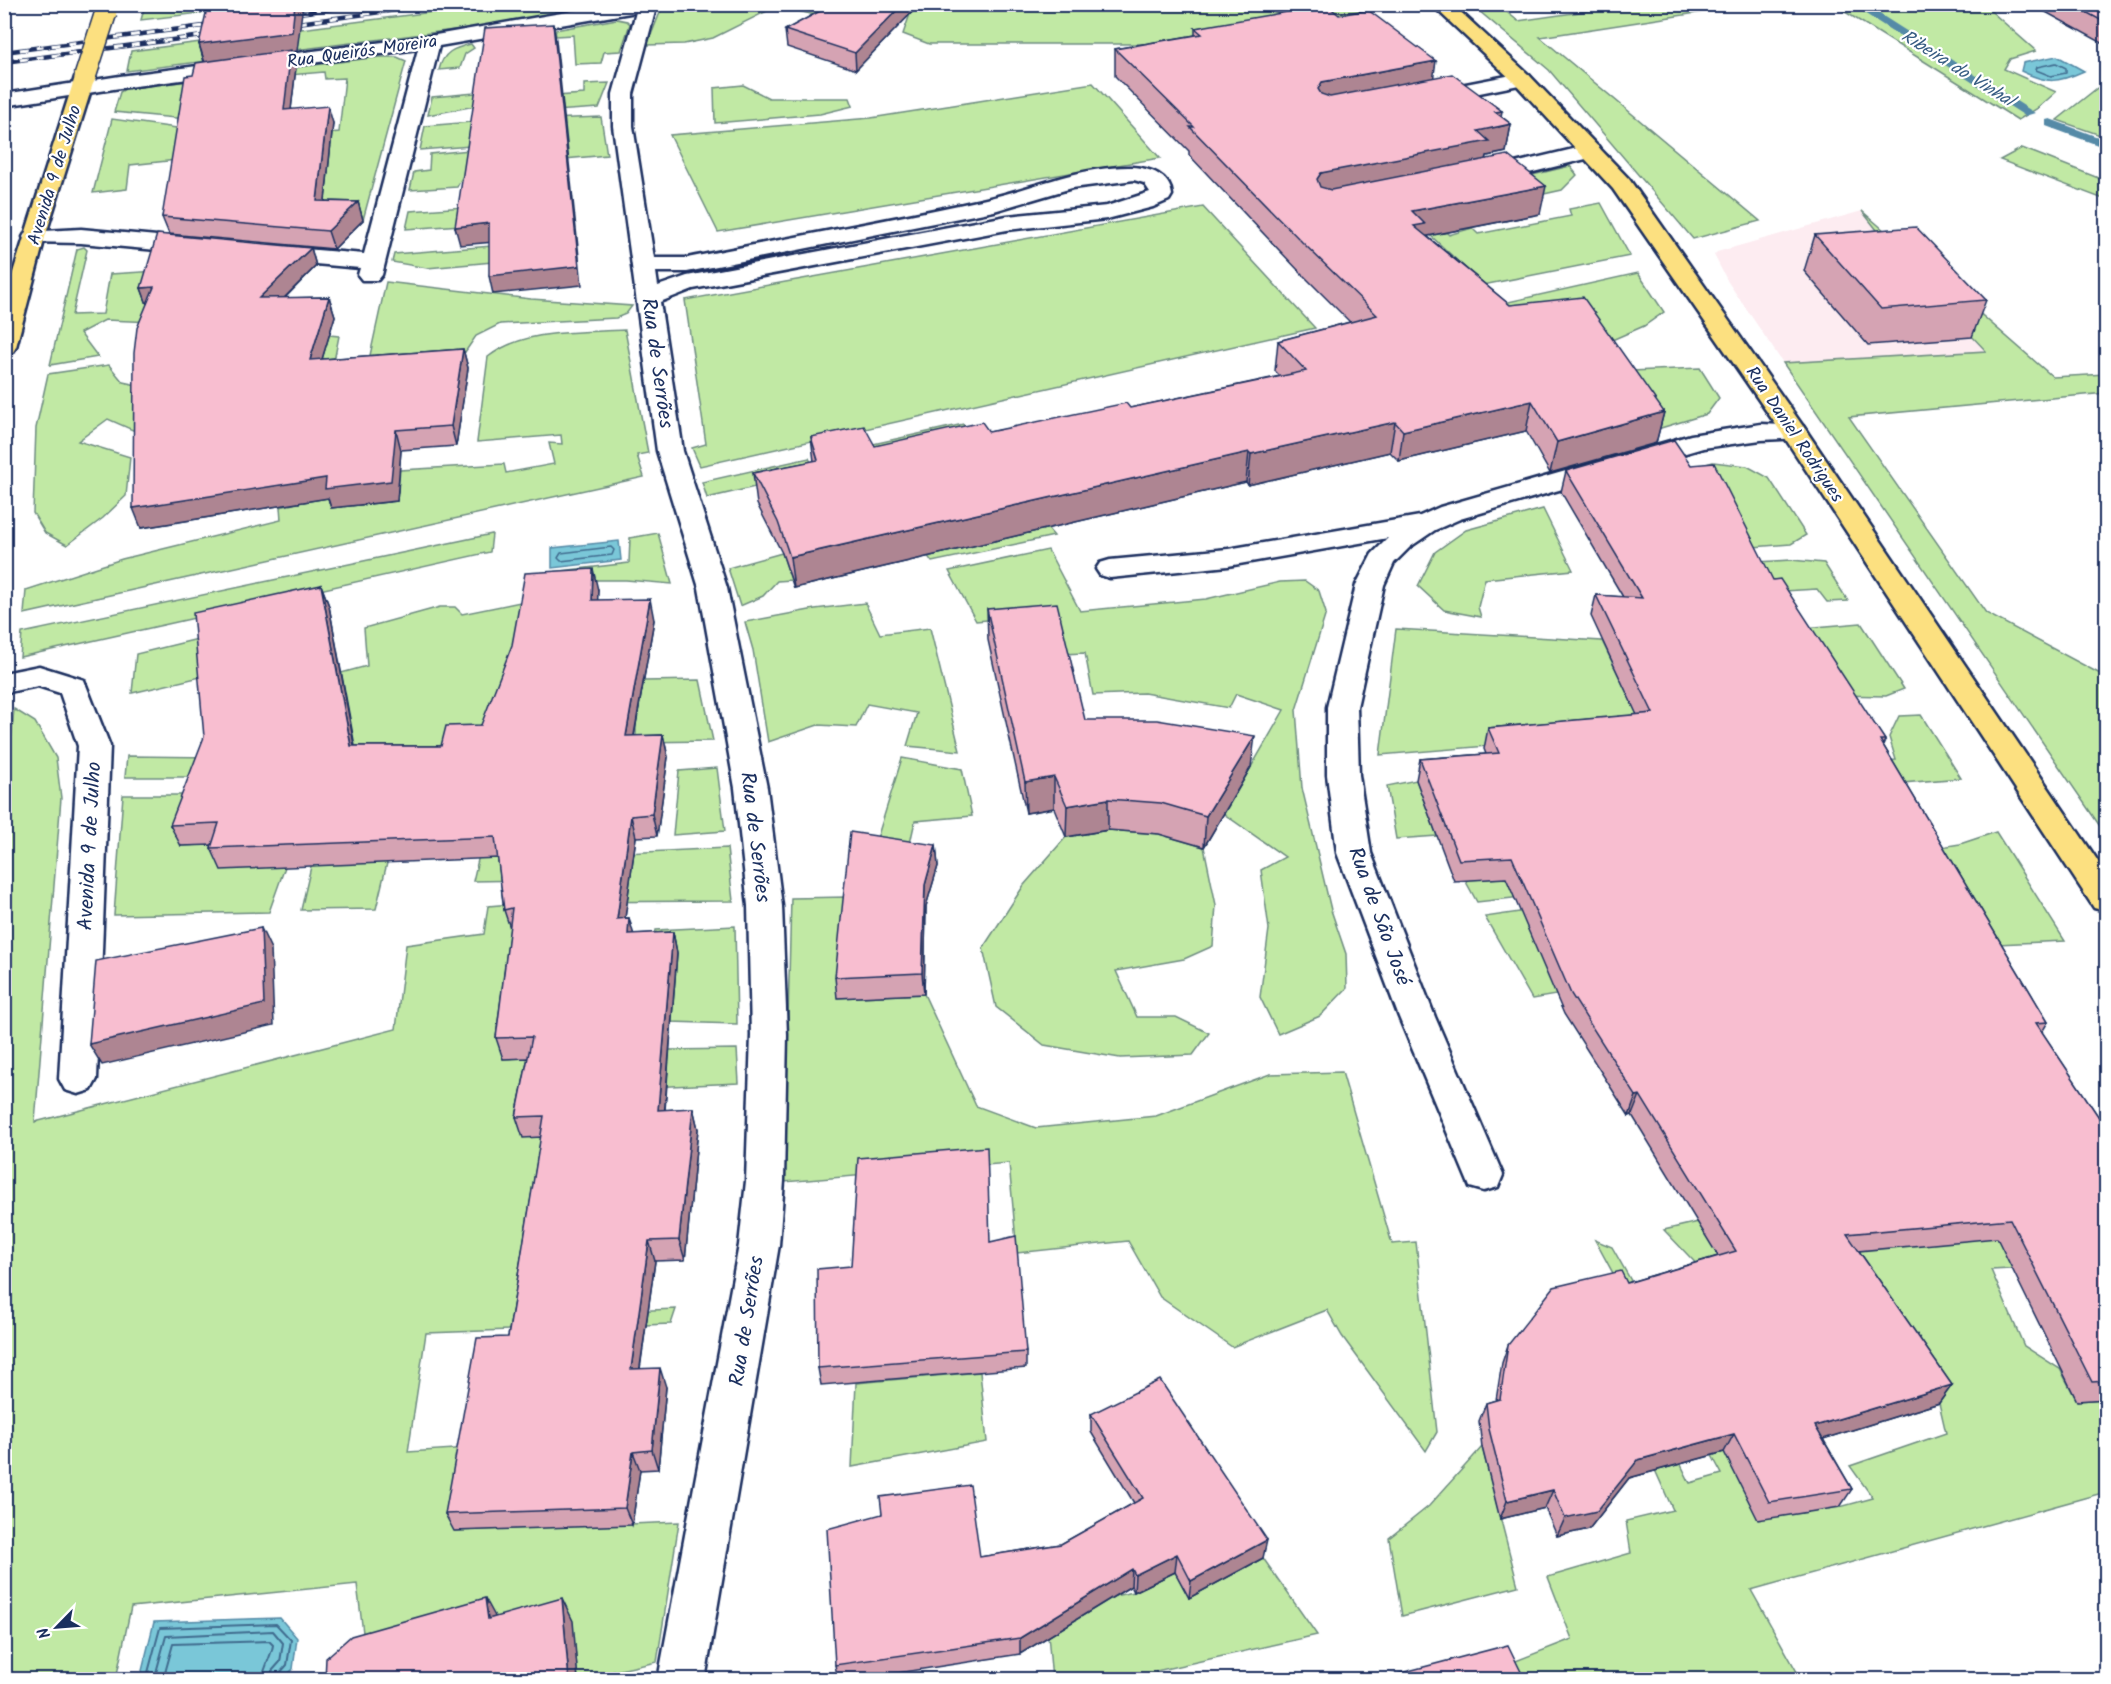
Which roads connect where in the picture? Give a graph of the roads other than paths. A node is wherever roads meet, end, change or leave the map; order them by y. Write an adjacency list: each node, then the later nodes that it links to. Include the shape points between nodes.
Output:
1 (648, 4): 4 (street, Rua Queirós Moreira); 14 (street, Rua de Serrões, via 622,110)
2 (1440, 4): 5 (main road, Rua Daniel Rodrigues)
3 (107, 8): 6 (main road, Avenida 9 de Julho, bridge)
4 (430, 42): 6 (street, Rua Queirós Moreira, via 120,82); 13 (street, via 371,268)
5 (1522, 79): 8 (street); 9 (main road, Rua Daniel Rodrigues)
6 (82, 83): 7 (street, Rua Queirós Moreira); 11 (main road, Avenida 9 de Julho)
7 (4, 100)
8 (1407, 101)
9 (1590, 151): 10 (street); 17 (main road, Rua Daniel Rodrigues, via 1621,184)
10 (1466, 181)
11 (34, 237): 12 (street, via 81,236); 16 (main road, Avenida 9 de Julho)
12 (221, 248)
13 (244, 250)
14 (644, 265): 15 (street, Rua de Serrões); 15 (street, via 687,265 994,204 1036,189 1121,174 1149,177 1160,186 1161,195 1147,203 1052,221 1007,223 699,281)
15 (649, 298): 24 (street, Rua de Serrões, via 670,451 713,588 751,788 765,906 769,1035 765,1181 750,1307)
16 (4, 347)
17 (1794, 432): 18 (street, Rua de São José, via 1761,432 1700,441 1450,513); 21 (main road, Rua Daniel Rodrigues)
18 (1425, 524): 19 (street, Rua de São José, via 1210,562); 23 (street, Rua de São José, via 1400,541 1382,560 1370,585 1342,708 1343,775 1354,854)
19 (1110, 569)
20 (4, 683): 22 (street, Avenida 9 de Julho, via 39,676 74,687 94,746)
21 (2106, 899)
22 (78, 1079)
23 (1484, 1175)
24 (681, 1680)

